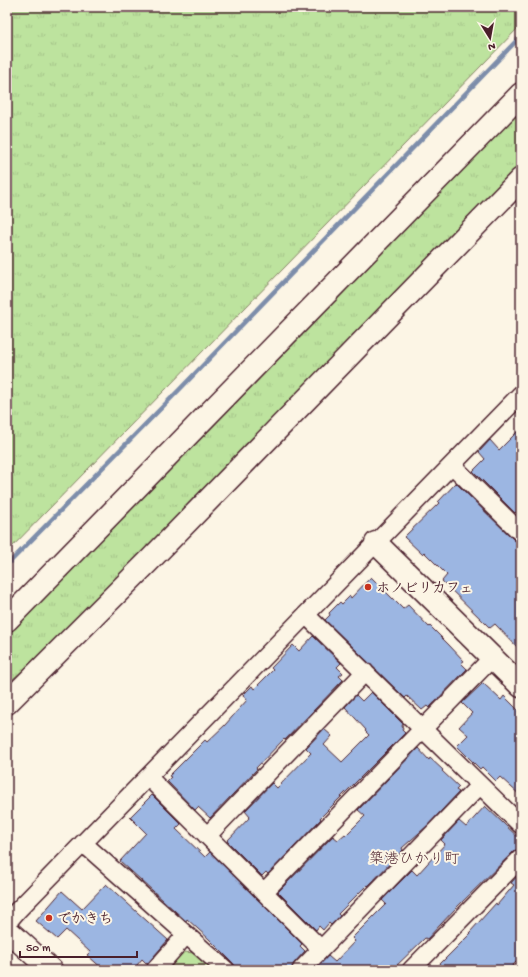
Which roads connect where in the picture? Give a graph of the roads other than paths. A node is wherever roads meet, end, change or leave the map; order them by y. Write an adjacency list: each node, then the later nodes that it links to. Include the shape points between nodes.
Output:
1 (521, 94): 8 (street)
2 (521, 179): 12 (street, via 154,556)
3 (521, 394): 4 (street)
4 (452, 465): 5 (street); 6 (street)
5 (520, 529)
6 (376, 543): 7 (street); 9 (street)
7 (306, 615): 10 (street); 14 (street)
8 (7, 620)
9 (492, 658): 11 (street); 13 (street)
10 (365, 672): 13 (street); 17 (street)
11 (521, 686)
12 (7, 703)
13 (423, 729): 15 (street); 20 (street)
14 (148, 777): 17 (street); 18 (street)
15 (480, 785): 16 (street); 24 (street)
16 (521, 825)
17 (207, 836): 20 (street)
18 (83, 843): 21 (street); 23 (street)
19 (521, 858): 29 (street)
20 (264, 892): 24 (street)
21 (7, 923)
22 (7, 930): 25 (street)
23 (186, 935): 26 (street); 27 (street)
24 (321, 948): 28 (street)
25 (51, 970)
26 (155, 970)
27 (226, 970)
28 (301, 970)
29 (411, 970)

